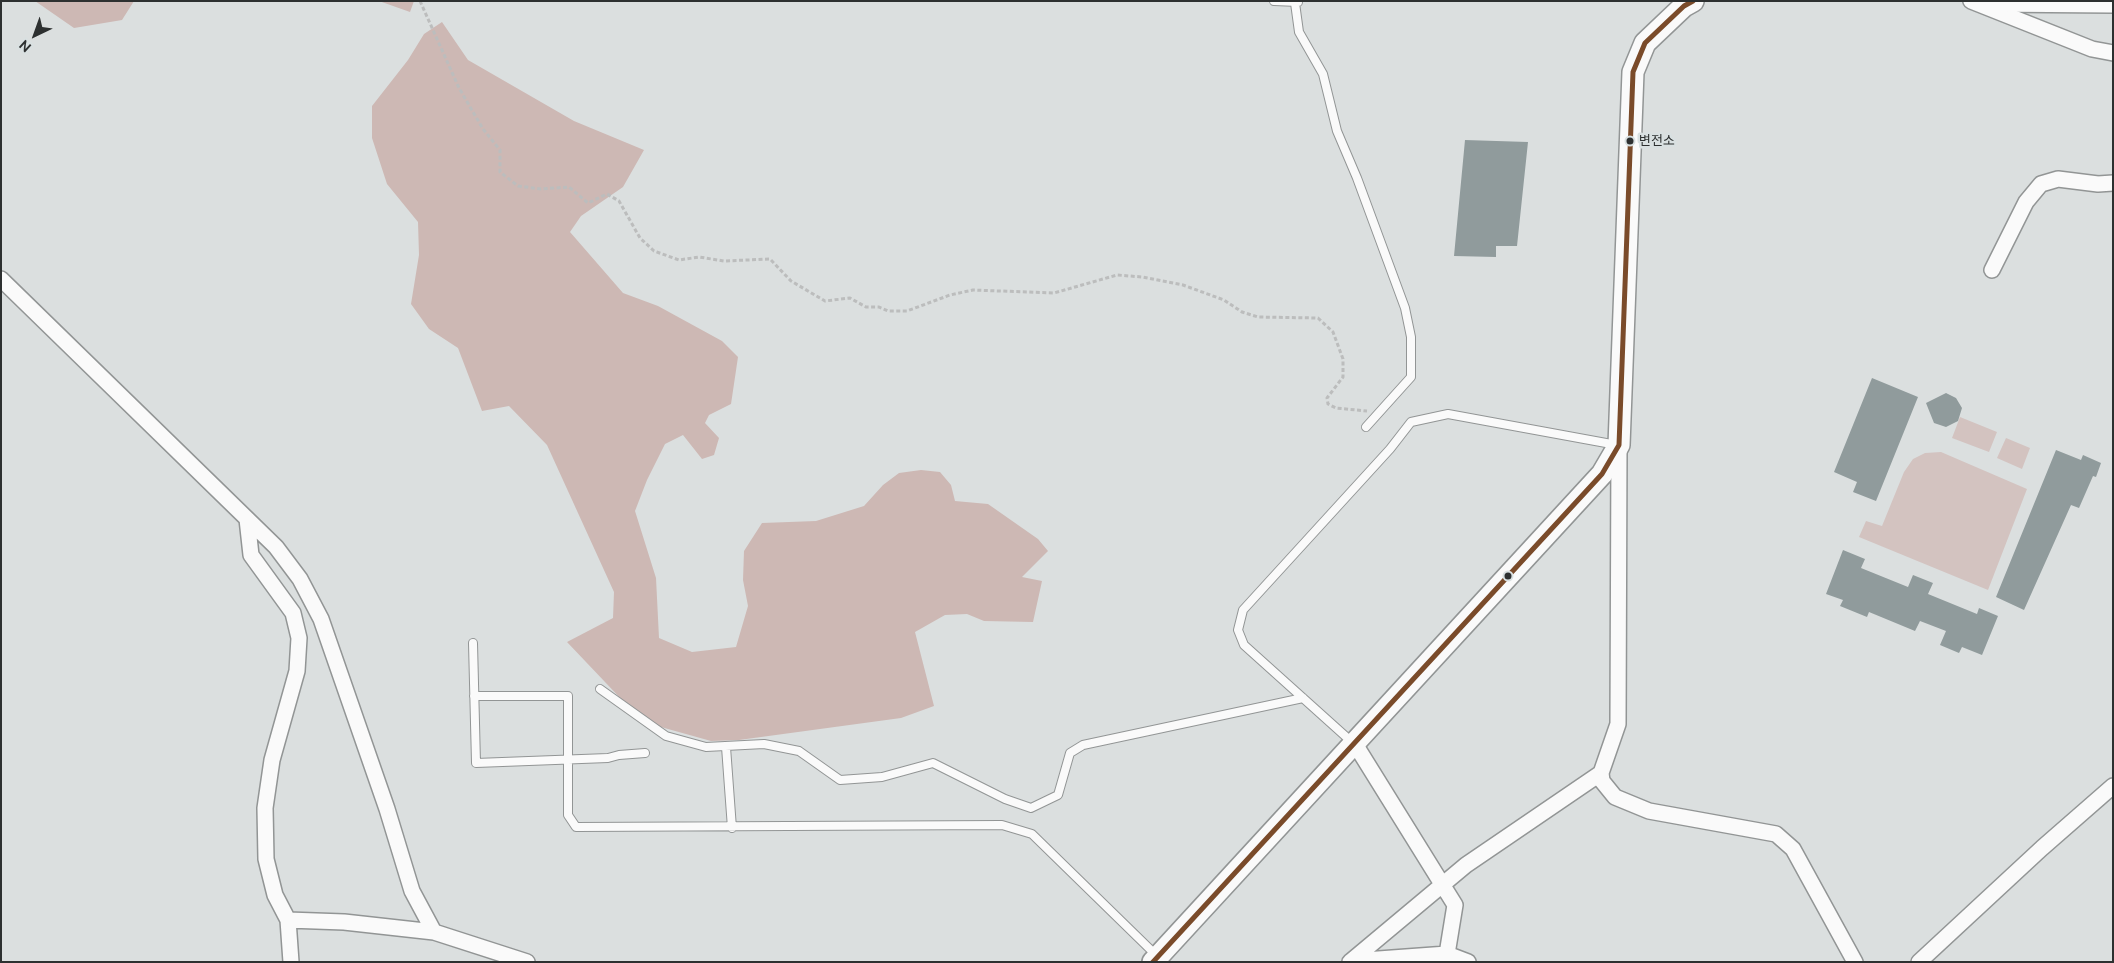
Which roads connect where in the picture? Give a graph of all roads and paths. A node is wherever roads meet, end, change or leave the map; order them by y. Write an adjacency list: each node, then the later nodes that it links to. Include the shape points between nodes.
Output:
1 (420, 1): 13 (path, via 459,88 500,150 500,172 518,186 541,189 569,187 588,203 607,194 619,201 640,238 654,251 679,260 699,257 724,261 770,260 791,281 825,301 850,298 888,311 906,311 973,290 1054,293 1116,275 1183,285 1258,317 1318,318 1333,332 1343,359 1343,377 1327,398 1328,404 1336,408)
2 (1274, 1): 7 (lane)
3 (1693, 1): 15 (street, via 1645,43 1633,72)
4 (1971, 1): 9 (street, via 2092,49)
5 (1987, 1): 6 (street)
6 (2013, 1): 8 (street)
7 (1298, 2): 13 (lane, via 1299,32 1323,74 1337,131 1405,308 1411,337 1411,377)
8 (2113, 2)
9 (2113, 53)
10 (2113, 183): 11 (street, via 2058,179 2041,184 2026,202)
11 (1992, 270)
12 (1, 279): 16 (street)
13 (1379, 412): 14 (lane)
14 (1366, 427)
15 (1619, 445): 20 (lane, via 1448,414 1411,422 1243,610 1238,630 1244,645); 21 (street, via 1602,474); 25 (street, via 1618,724)
16 (247, 519): 29 (street, via 251,555 293,613 299,638 297,671 272,760 265,808 266,859 275,895); 30 (street, via 276,547 321,619 412,891)
17 (473, 643): 19 (lane)
18 (600, 689): 22 (lane, via 666,736 706,747)
19 (474, 696): 24 (lane, via 568,696); 24 (lane, via 476,763)
20 (1302, 698): 21 (lane); 22 (lane, via 1083,745 1070,753 1058,795 1031,808 1005,799 933,763 882,777 840,780 799,751 764,744)
21 (1355, 744): 28 (street); 32 (street)
22 (726, 747): 27 (lane)
23 (645, 753): 24 (lane)
24 (568, 760): 27 (lane, via 568,815 576,827)
25 (1601, 773): 28 (street, via 1466,865); 37 (street, via 1602,781 1616,797 1649,811 1776,834 1793,849)
26 (2113, 786): 38 (street)
27 (732, 828): 32 (lane, via 1002,825 1032,834)
28 (1442, 885): 31 (street, via 1455,905); 35 (street)
29 (288, 920): 30 (street, via 344,922); 33 (street)
30 (434, 932): 34 (street)
31 (1447, 954): 35 (street); 36 (street)
32 (1156, 959)
33 (291, 962)
34 (528, 962)
35 (1351, 962)
36 (1468, 962)
37 (1855, 962)
38 (1919, 962)

